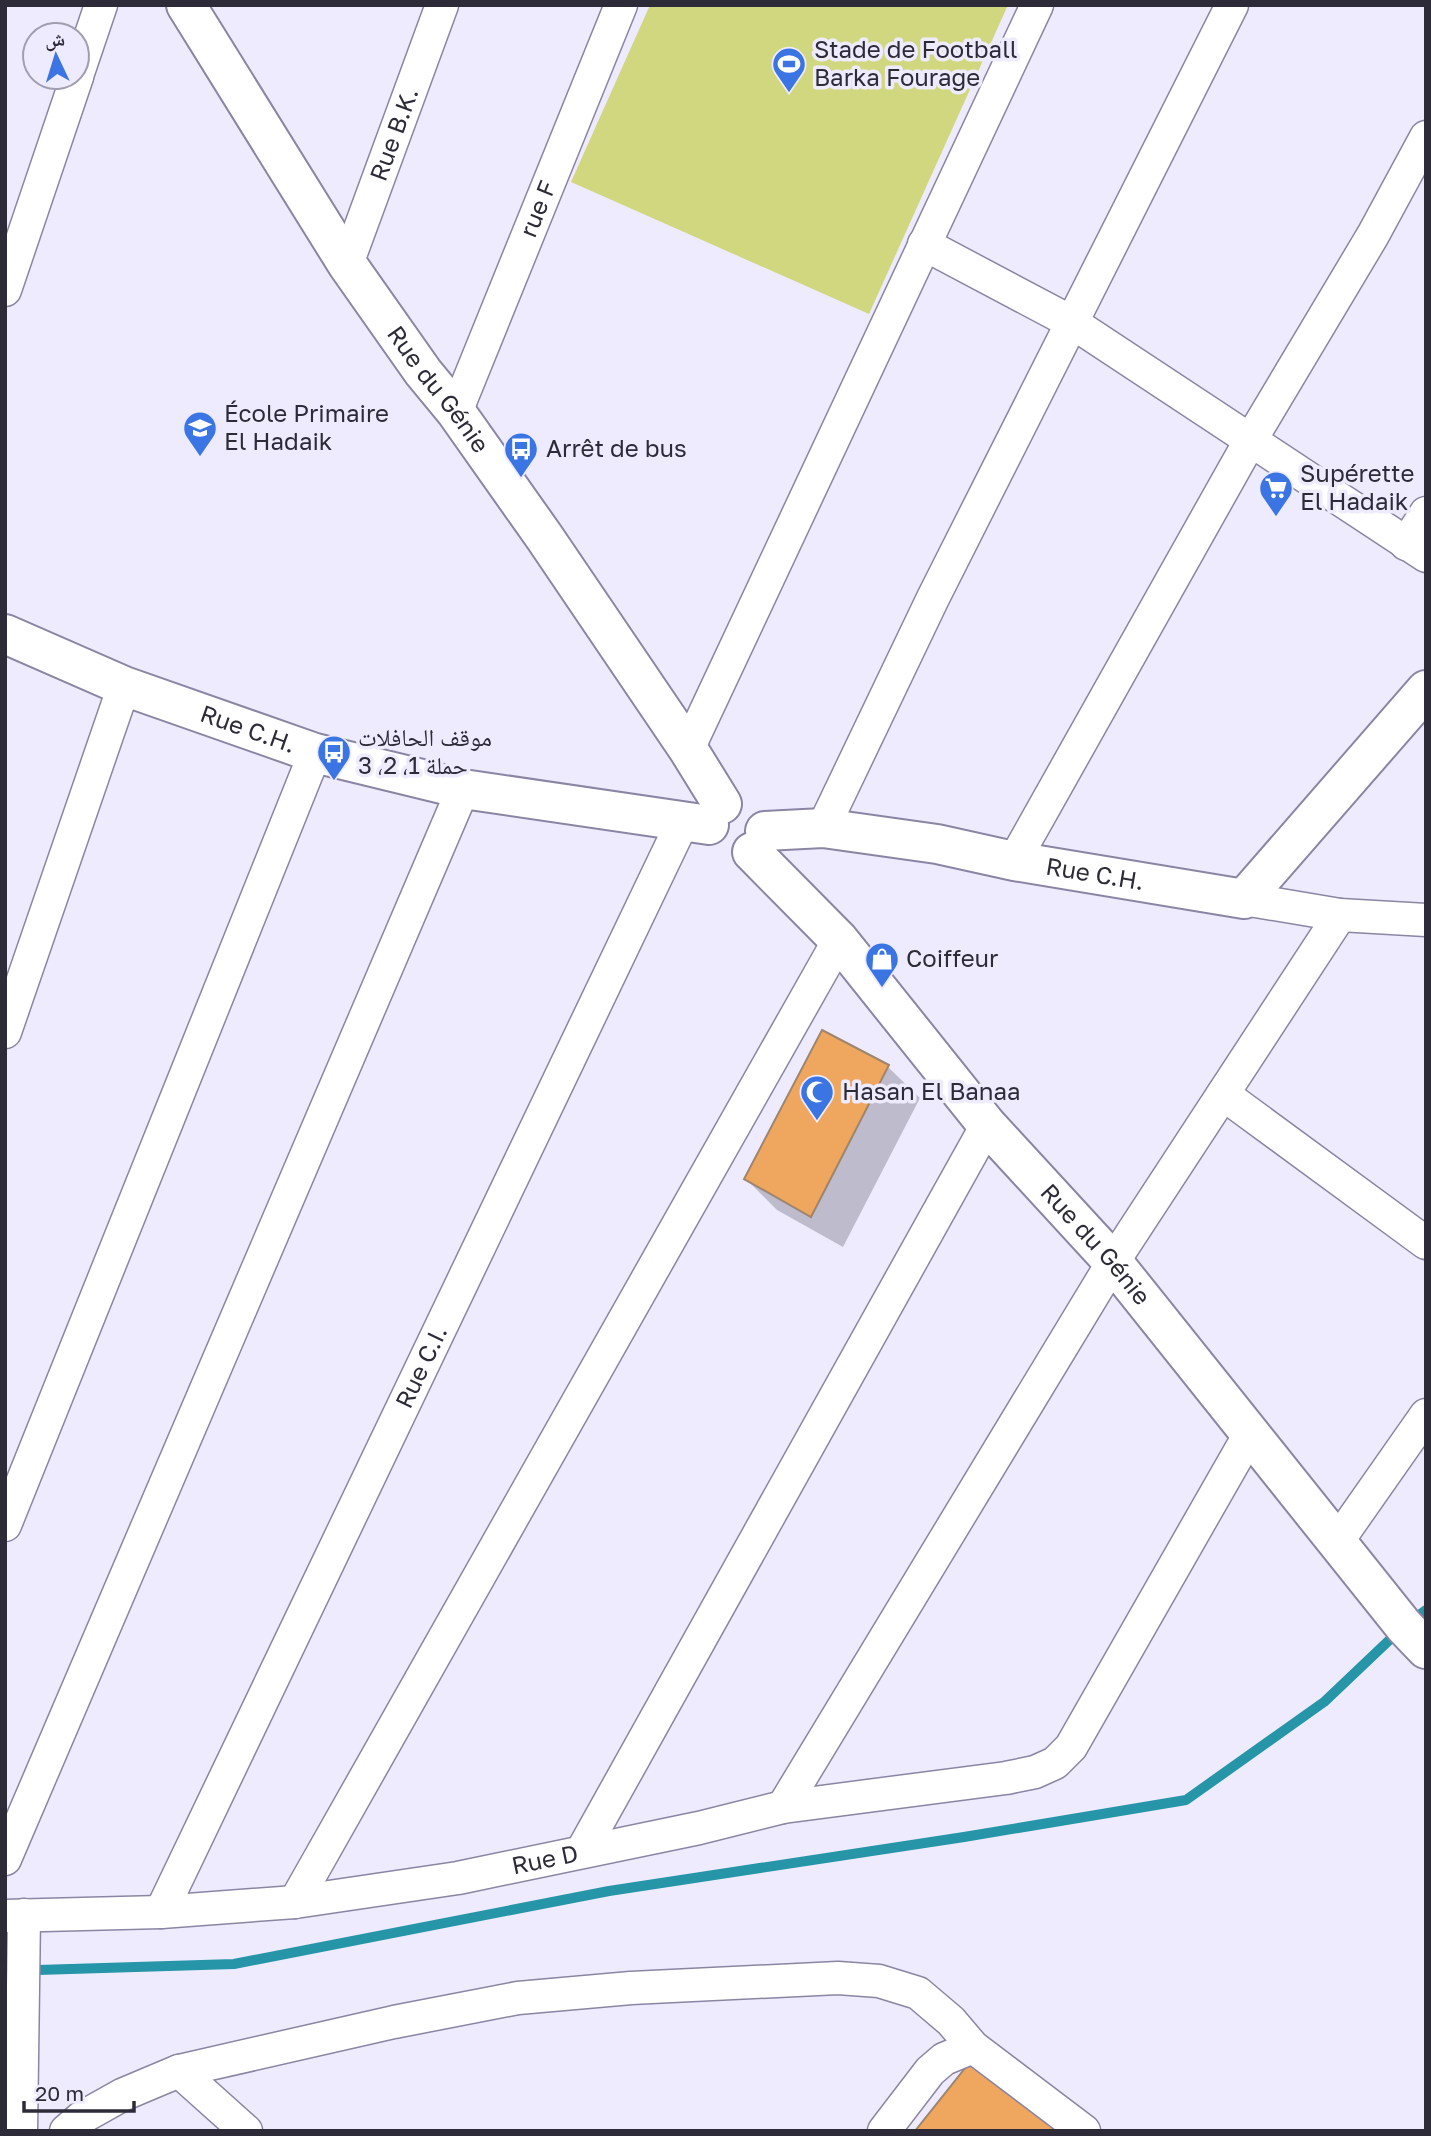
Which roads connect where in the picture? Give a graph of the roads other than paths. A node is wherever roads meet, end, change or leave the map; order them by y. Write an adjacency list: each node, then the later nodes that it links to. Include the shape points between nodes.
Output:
1 (101, 5): 7 (street)
2 (186, 5): 11 (street, Rue du Génie)
3 (442, 5): 11 (street, Rue B.K.)
4 (621, 5): 14 (street, rue F)
5 (1037, 5): 10 (street)
6 (1232, 5): 13 (street)
7 (91, 35)
8 (72, 91): 12 (street)
9 (1426, 137): 15 (street)
10 (924, 244): 13 (street); 21 (street)
11 (347, 264): 14 (street, Rue du Génie, via 423,373)
12 (5, 290)
13 (1073, 323): 15 (street); 25 (street)
14 (456, 411): 21 (street, Rue du Génie)
15 (1250, 441): 17 (street); 27 (street)
16 (1426, 513): 17 (street)
17 (1416, 550)
18 (5, 634): 19 (street, Rue C.H.)
19 (124, 686): 22 (street, Rue C.H.); 32 (street)
20 (1426, 690): 28 (street)
21 (688, 749): 24 (street, Rue du Génie)
22 (315, 752): 23 (street, Rue C.H.); 39 (street)
23 (463, 789): 24 (street, Rue C.H.); 44 (street)
24 (704, 817): 26 (street, Rue C.H., via 734,800 746,801 764,819); 46 (street, Rue C.I.)
25 (823, 828): 26 (street, Rue C.H.); 27 (street, Rue C.H., via 937,844)
26 (759, 841): 31 (street, Rue du Génie)
27 (1014, 861): 28 (street, Rue C.H.)
28 (1244, 898): 29 (street, Rue C.H.)
29 (1340, 915): 30 (street, Rue C.H.); 33 (street)
30 (1426, 920)
31 (839, 940): 34 (street, Rue du Génie); 45 (street)
32 (5, 1032)
33 (1223, 1094): 35 (street); 36 (street)
34 (987, 1125): 36 (street, Rue du Génie); 43 (street)
35 (1426, 1242)
36 (1113, 1262): 38 (street, Rue du Génie); 42 (street)
37 (1426, 1415): 40 (street)
38 (1251, 1432): 40 (street, Rue du Génie); 42 (street, Rue D, via 1071,1747 1055,1763 1006,1778)
39 (5, 1525)
40 (1337, 1542): 41 (street, Rue du Génie)
41 (1426, 1649)
42 (783, 1807): 43 (street, Rue D)
43 (582, 1851): 45 (street, Rue D, via 458,1878)
44 (5, 1859)
45 (295, 1902): 46 (street, Rue D)
46 (161, 1912): 47 (street, Rue D)
47 (15, 1915): 50 (street)
48 (973, 2047): 49 (street, via 918,1993 879,1981 838,1978 518,1998); 53 (street, via 944,2059 930,2071); 54 (street)
49 (179, 2071): 51 (street, via 122,2095); 52 (street)
50 (20, 2131)
51 (66, 2131)
52 (247, 2131)
53 (884, 2131)
54 (1084, 2131)

